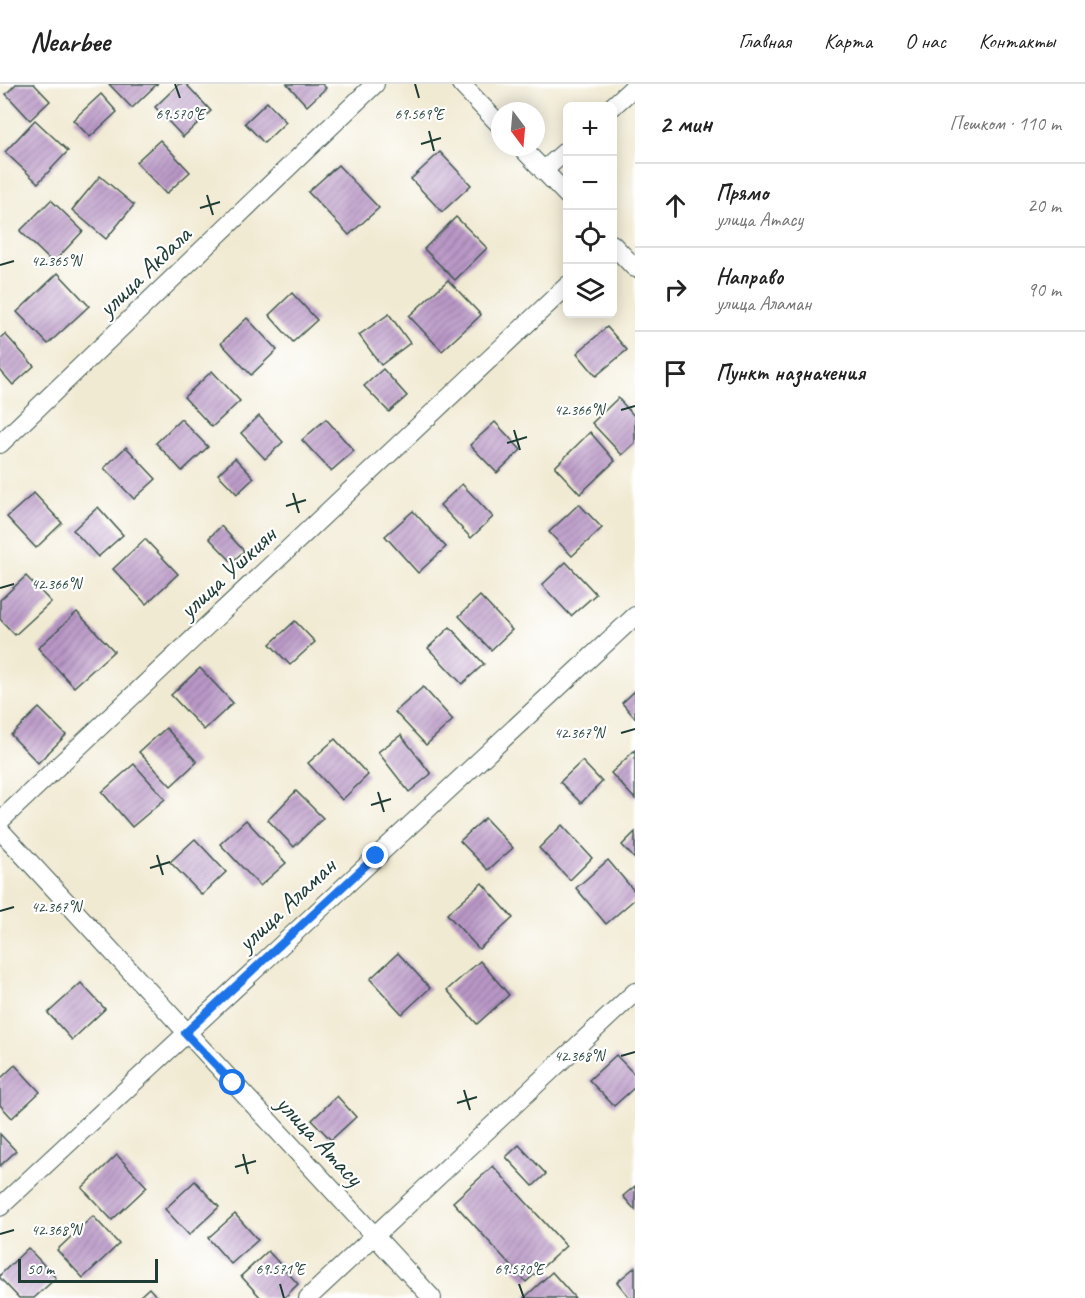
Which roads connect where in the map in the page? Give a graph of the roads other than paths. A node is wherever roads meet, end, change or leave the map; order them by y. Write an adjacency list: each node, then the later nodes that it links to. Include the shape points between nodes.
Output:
1 (375, 84): 13 (street, улица Акдала)
2 (461, 84): 5 (street)
3 (635, 86): 4 (street)
4 (617, 102)
5 (491, 116)
6 (563, 153): 8 (street)
7 (529, 156): 8 (street)
8 (543, 171): 9 (street)
9 (563, 192)
10 (617, 249): 11 (street)
11 (635, 268)
12 (563, 289): 15 (street, улица Ушкиян)
13 (0, 444)
14 (635, 616): 18 (street, улица Аламан)
15 (0, 821)
16 (0, 830): 18 (street, улица Атасу)
17 (635, 992): 20 (street)
18 (185, 1033): 19 (street, улица Аламан); 20 (street, улица Атасу)
19 (0, 1207)
20 (375, 1236): 21 (street); 22 (street, улица Атасу)
21 (308, 1298)
22 (432, 1298)

